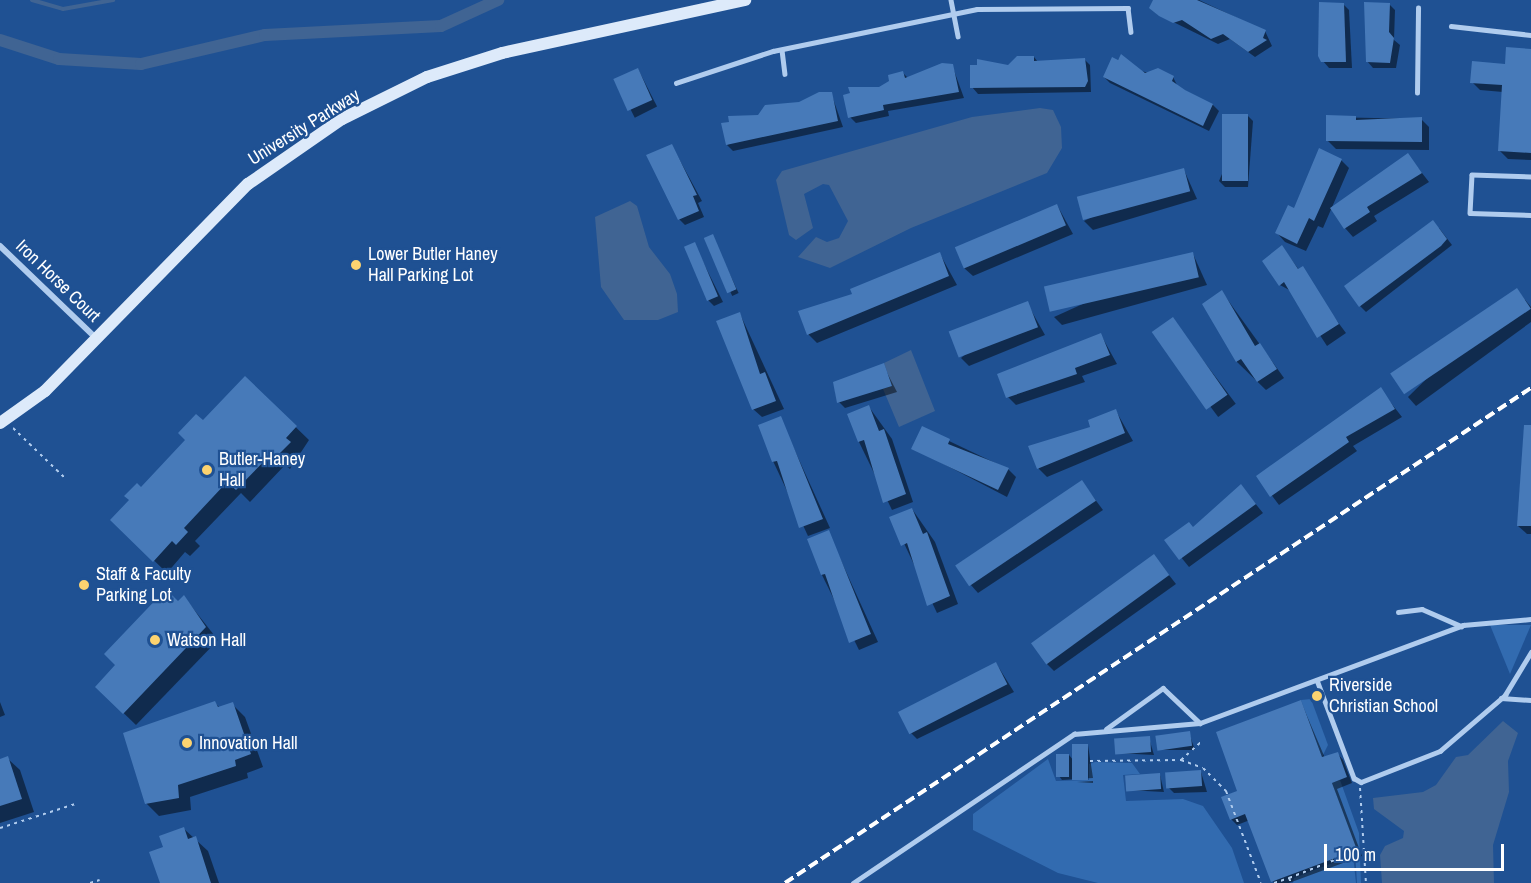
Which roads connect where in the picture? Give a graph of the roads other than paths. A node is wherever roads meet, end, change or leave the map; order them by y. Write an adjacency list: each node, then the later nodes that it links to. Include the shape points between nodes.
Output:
1 (745, 0): 16 (main road, University Parkway, via 502,53 427,78 342,119 248,184)
2 (951, 0): 4 (lane)
3 (1419, 8): 12 (lane)
4 (954, 14): 6 (lane, via 1128,8); 8 (lane); 9 (lane)
5 (1451, 26): 7 (lane)
6 (1131, 32)
7 (1531, 35)
8 (958, 36)
9 (782, 50): 10 (lane); 11 (lane)
10 (785, 74)
11 (676, 83)
12 (1417, 93)
13 (1531, 177): 14 (lane, via 1472,175 1470,213)
14 (1531, 215)
15 (0, 246): 16 (street, Iron Horse Court)
16 (96, 338): 17 (main road, University Parkway, via 45,391)
17 (2, 421)
18 (1398, 612): 20 (lane, via 1422,609)
19 (1531, 619): 20 (lane)
20 (1461, 626): 22 (lane)
21 (1531, 652): 23 (lane)
22 (1317, 680): 23 (lane, via 1354,778 1360,782 1440,751); 25 (lane)
23 (1501, 698): 24 (lane)
24 (1531, 700)
25 (1200, 723): 26 (lane); 26 (lane, via 1163,688)
26 (1106, 729): 27 (lane, via 1074,734)
27 (853, 883)

